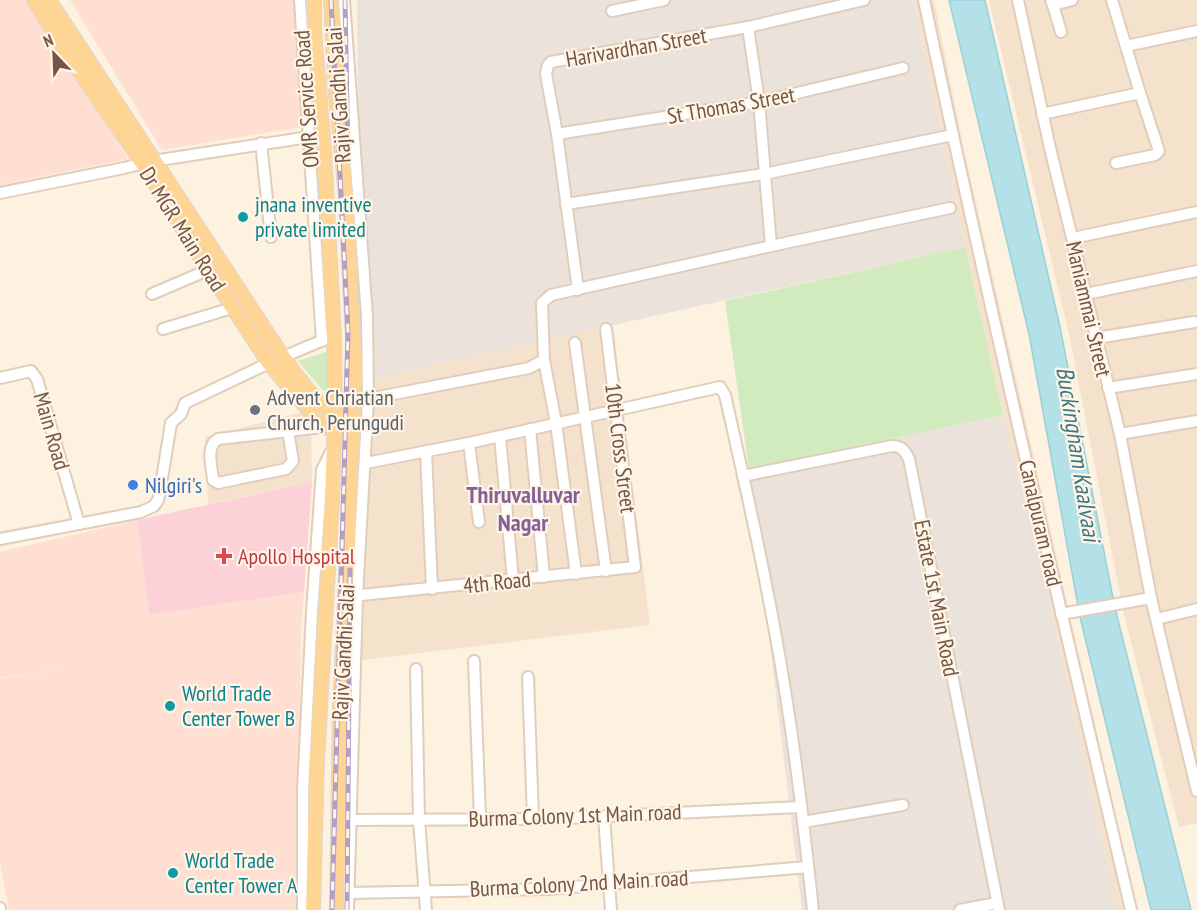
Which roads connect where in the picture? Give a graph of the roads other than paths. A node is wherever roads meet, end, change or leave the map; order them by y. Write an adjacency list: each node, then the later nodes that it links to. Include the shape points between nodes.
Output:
1 (34, 0): 27 (main road, Dr MGR Main Road, via 68,55)
2 (49, 0): 27 (main road, Dr MGR Main Road)
3 (300, 0): 25 (street, OMR Service Road)
4 (314, 0): 46 (main road, Rajiv Gandhi Salai)
5 (331, 0): 58 (main road, Rajiv Gandhi Salai, via 346,196)
6 (345, 0): 55 (street, via 367,317)
7 (664, 0): 14 (street)
8 (864, 0): 15 (street, Harivardhan Street)
9 (924, 0): 24 (street, Canalpuram road)
10 (1018, 0): 22 (street, Maniammai Street)
11 (1072, 0): 13 (street)
12 (1112, 0): 18 (street)
13 (1052, 2): 17 (street)
14 (612, 11)
15 (748, 27): 21 (street); 23 (street, Harivardhan Street, via 551,62 546,69)
16 (1197, 31): 18 (street)
17 (1060, 32)
18 (1126, 46): 20 (street)
19 (903, 68): 21 (street, St Thomas Street)
20 (1140, 93): 22 (street); 28 (street, via 1160,149 1155,155)
21 (759, 102): 23 (street, St Thomas Street); 29 (street)
22 (1042, 114): 35 (street, Maniammai Street)
23 (557, 134): 31 (street, Harivardhan Street)
24 (953, 135): 29 (street); 84 (street, Canalpuram road)
25 (309, 137): 26 (street); 46 (street, OMR Service Road)
26 (261, 143): 27 (street); 34 (street)
27 (148, 162): 30 (street); 37 (main road, Dr MGR Main Road); 49 (main road, Dr MGR Main Road)
28 (1116, 163)
29 (764, 174): 31 (street); 36 (street)
30 (0, 193)
31 (566, 204): 39 (street, Harivardhan Street)
32 (950, 208): 36 (street)
33 (1197, 212): 35 (street)
34 (271, 237)
35 (1073, 238): 41 (street, Maniammai Street)
36 (771, 246): 39 (street)
37 (208, 270): 40 (street); 42 (main road, Dr MGR Main Road)
38 (1197, 271): 41 (street)
39 (578, 290): 50 (street, via 551,295 542,303)
40 (152, 294)
41 (1086, 294): 47 (street, Maniammai Street)
42 (232, 308): 44 (street); 51 (main road, Dr MGR Main Road)
43 (1194, 322): 47 (street)
44 (163, 329)
45 (606, 329): 56 (street, 10th Cross Street)
46 (328, 338): 49 (street); 57 (main road, Rajiv Gandhi Salai)
47 (1097, 338): 54 (street, Maniammai Street)
48 (575, 342): 59 (street)
49 (283, 357): 57 (main road, Dr MGR Main Road, via 321,403)
50 (544, 360): 55 (street, via 529,368); 61 (street)
51 (269, 363): 62 (main road, Dr MGR Main Road); 73 (street, via 185,403 181,414 171,423 159,500 154,506)
52 (1197, 374): 54 (street)
53 (0, 378): 73 (street, Main Road, via 31,371 37,379)
54 (1108, 388): 66 (street, Maniammai Street)
55 (368, 399): 70 (street)
56 (616, 410): 59 (street); 71 (street, via 720,387); 75 (street, 10th Cross Street)
57 (335, 413): 58 (main road); 62 (main road, Rajiv Gandhi Salai)
58 (354, 414): 63 (main road, Rajiv Gandhi Salai)
59 (586, 417): 61 (street); 76 (street)
60 (1197, 421): 66 (street)
61 (556, 423): 64 (street); 77 (street)
62 (329, 428): 63 (main road); 65 (street); 103 (main road, Rajiv Gandhi Salai, via 334,446 318,629)
63 (354, 429): 81 (main road, Rajiv Gandhi Salai)
64 (530, 429): 67 (street); 78 (street)
65 (288, 431): 65 (street, via 213,442 213,480 218,483 286,469 293,461)
66 (1120, 434): 82 (street, Maniammai Street)
67 (500, 436): 68 (street); 79 (street)
68 (469, 443): 69 (street); 72 (street)
69 (426, 451): 70 (street); 80 (street)
70 (366, 463): 81 (street)
71 (743, 476): 91 (street, via 781,664); 102 (street, Estate 1st Main Road, via 892,446 903,448 906,453)
72 (479, 522)
73 (79, 524): 74 (street)
74 (0, 539)
75 (635, 567): 76 (street, 4th Road)
76 (606, 571): 77 (street, 4th Road)
77 (576, 574): 78 (street, 4th Road)
78 (544, 577): 79 (street, 4th Road)
79 (513, 580): 80 (street, 4th Road)
80 (432, 589): 81 (street, 4th Road)
81 (351, 596): 95 (street); 104 (main road, Rajiv Gandhi Salai, via 340,708)
82 (1151, 598): 84 (street); 85 (street, Maniammai Street)
83 (1197, 609): 85 (street)
84 (1067, 613): 110 (street, Canalpuram road)
85 (1157, 619): 89 (street)
86 (474, 660): 93 (street)
87 (416, 669): 96 (street)
88 (528, 677): 94 (street)
89 (1197, 791)
90 (903, 804): 97 (street)
91 (801, 807): 92 (street, Burma Colony 1st Main road); 97 (street)
92 (604, 817): 94 (street, Burma Colony 1st Main road); 99 (street)
93 (480, 818): 94 (street, Burma Colony 1st Main road); 96 (street, Burma Colony 1st Main road)
94 (533, 819)
95 (350, 820): 96 (street, Burma Colony 1st Main road); 101 (street)
96 (419, 820): 100 (street)
97 (803, 822): 98 (street)
98 (808, 867): 99 (street, Burma Colony 2nd Main road); 108 (street)
99 (609, 884): 100 (street, Burma Colony 2nd Main road); 107 (street)
100 (425, 891): 101 (street, Burma Colony 2nd Main road); 106 (street)
101 (349, 893): 105 (street)
102 (998, 907): 109 (street)
103 (310, 910): 104 (main road)
104 (336, 910)
105 (348, 910)
106 (426, 910)
107 (611, 910)
108 (813, 910)
109 (960, 910)
110 (1131, 910)

